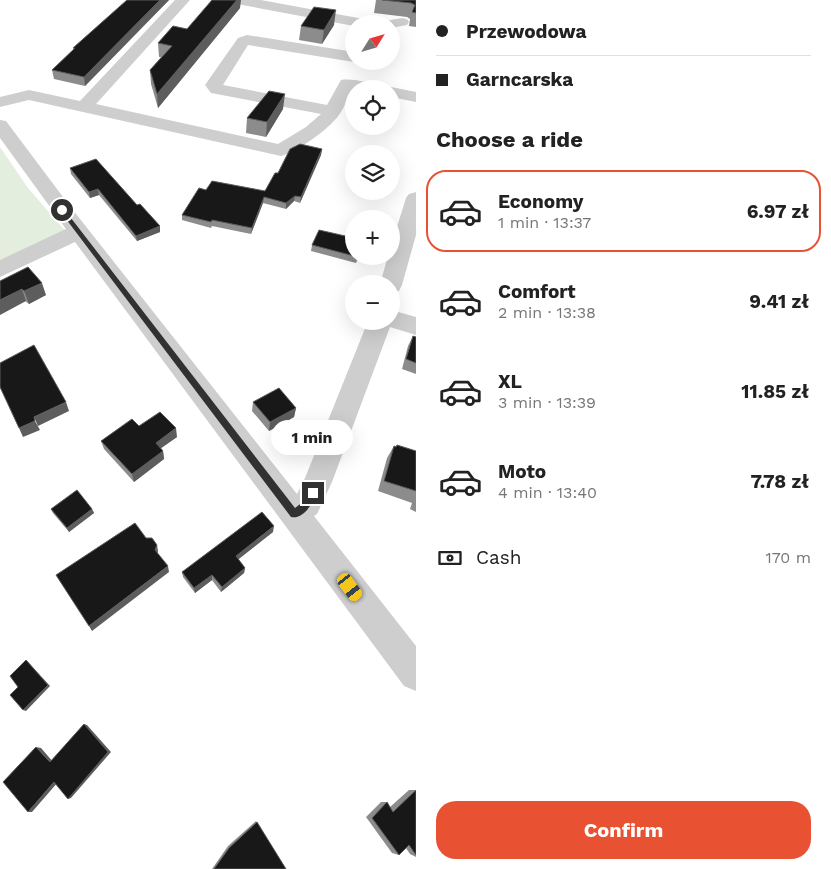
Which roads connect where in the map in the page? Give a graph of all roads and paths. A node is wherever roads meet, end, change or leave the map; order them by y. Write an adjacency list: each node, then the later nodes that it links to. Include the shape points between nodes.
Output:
1 (183, 0): 11 (street)
2 (237, 0): 3 (street)
3 (333, 15): 4 (street); 5 (street)
4 (345, 18)
5 (345, 29)
6 (345, 56): 12 (street, via 247,40 213,85 217,89)
7 (345, 86): 12 (street)
8 (400, 94): 9 (street)
9 (416, 97)
10 (0, 102): 11 (street, via 30,95)
11 (84, 107): 12 (street, via 281,150 312,131)
12 (333, 111)
13 (0, 125): 15 (street)
14 (416, 198): 17 (street)
15 (78, 232): 16 (street); 21 (street)
16 (0, 269)
17 (394, 275)
18 (400, 322): 19 (street)
19 (416, 326)
20 (377, 330): 21 (street, via 318,482 307,504)
21 (294, 514): 22 (street)
22 (416, 674)

